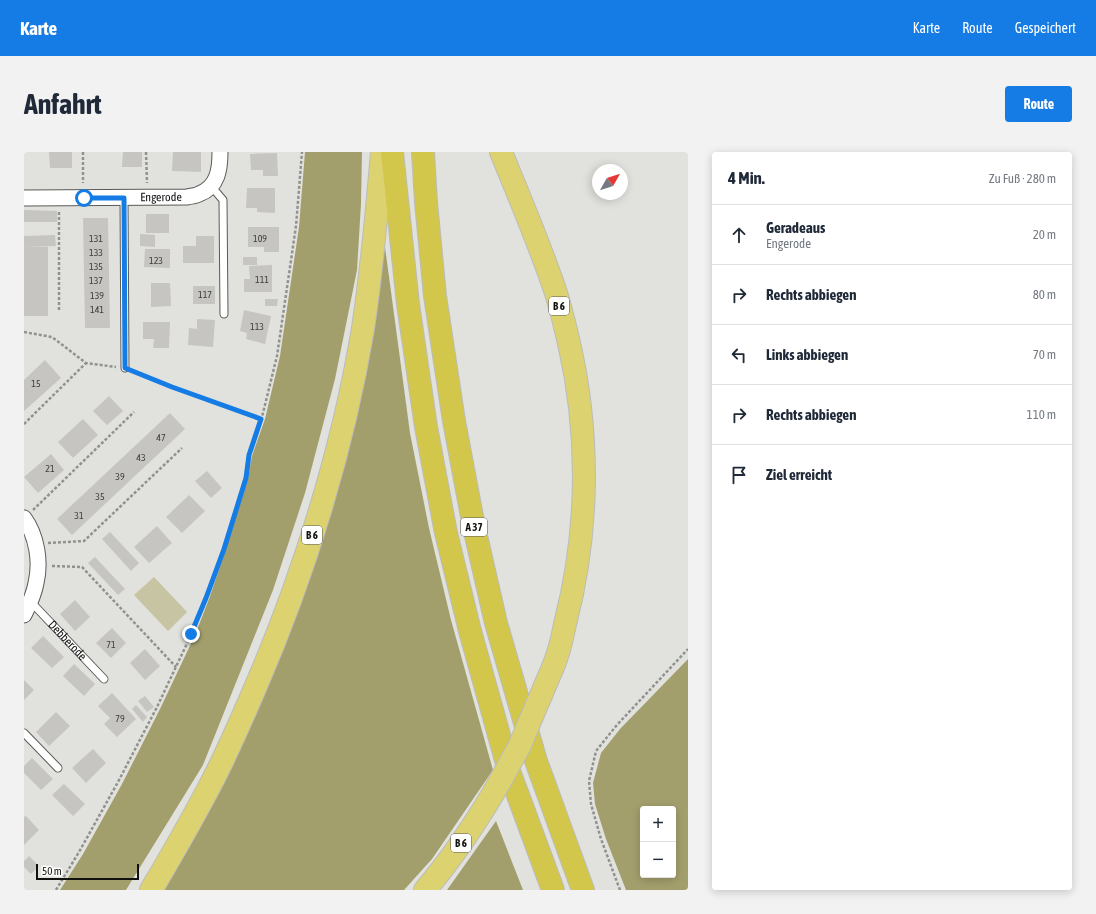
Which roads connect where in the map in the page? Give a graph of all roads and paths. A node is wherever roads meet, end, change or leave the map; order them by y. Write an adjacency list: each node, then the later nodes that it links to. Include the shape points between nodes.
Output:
1 (83, 152): 12 (path)
2 (146, 152): 14 (path)
3 (220, 152): 9 (street, via 217,178)
4 (302, 152): 21 (path, via 296,226 277,356)
5 (382, 152): 35 (highway, B 6, via 376,227 362,329 351,387 322,503 286,611 242,718 208,790)
6 (392, 152): 37 (highway, A 37, via 408,304 426,427 446,533 509,771)
7 (423, 152): 38 (highway, A 37, via 435,296 454,421 474,527 496,623 536,761)
8 (501, 152): 36 (highway, B 6, bridge, via 556,294 575,369 584,460 581,544 560,647 519,747 476,823)
9 (210, 186): 14 (street, Engerode, via 201,194 187,197); 16 (lane, via 223,200)
10 (24, 198): 11 (street, Engerode)
11 (59, 198): 12 (street, Engerode); 15 (path)
12 (84, 198): 13 (street, Engerode)
13 (124, 198): 14 (street, Engerode); 19 (lane)
14 (147, 198)
15 (59, 310)
16 (224, 314)
17 (24, 332): 18 (path, via 52,337)
18 (86, 363): 19 (path); 22 (path)
19 (125, 368): 21 (path)
20 (134, 412): 24 (path)
21 (261, 419): 30 (path, via 224,549)
22 (24, 424)
23 (182, 448): 25 (path, via 84,541)
24 (24, 518): 25 (street)
25 (36, 543): 26 (street)
26 (38, 566): 27 (street); 30 (path, via 82,567)
27 (31, 602): 28 (street); 31 (lane, Debberode)
28 (24, 615)
29 (688, 649): 39 (path, via 596,751 589,781 591,804)
30 (176, 667): 34 (path, via 118,782)
31 (104, 678)
32 (24, 733): 33 (lane)
33 (58, 768)
34 (56, 890)
35 (150, 890)
36 (425, 890)
37 (553, 890)
38 (582, 890)
39 (620, 890)

